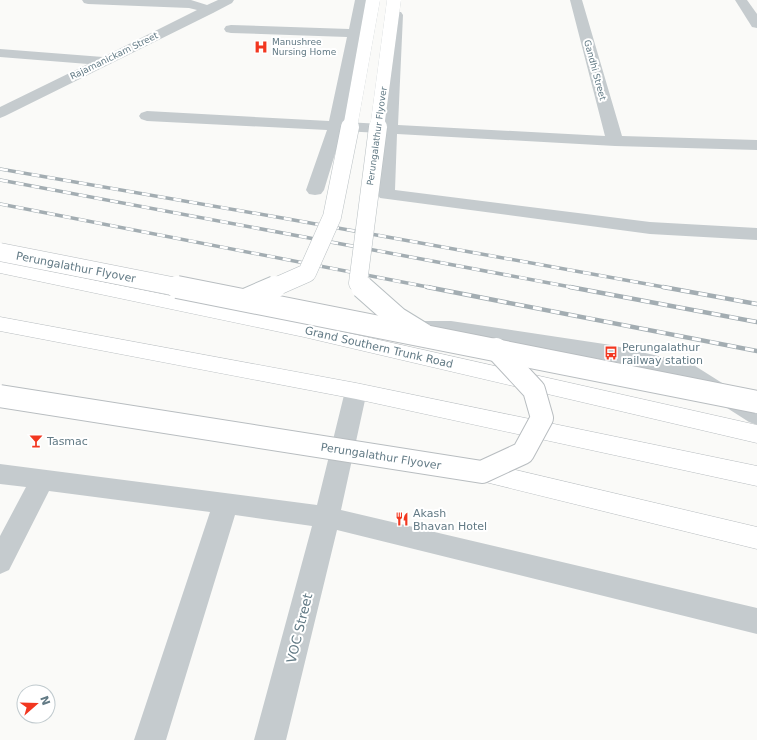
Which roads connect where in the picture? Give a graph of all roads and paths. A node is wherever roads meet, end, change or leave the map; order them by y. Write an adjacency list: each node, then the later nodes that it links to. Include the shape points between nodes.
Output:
1 (88, 0): 9 (street, via 191,4)
2 (228, 0): 9 (street, Rajamanickam Street)
3 (362, 0): 12 (street)
4 (373, 0): 27 (main road, bridge, via 352,122 332,217 307,273)
5 (394, 0): 30 (main road, Perungalathur Flyover, bridge, via 358,283 397,318)
6 (399, 0): 20 (street)
7 (576, 0): 21 (street, Gandhi Street)
8 (741, 0): 10 (street)
9 (208, 10): 14 (street, Rajamanickam Street)
10 (757, 24)
11 (231, 29): 12 (street)
12 (355, 33): 19 (street)
13 (0, 53): 14 (street)
14 (104, 61): 16 (street, Rajamanickam Street)
15 (0, 95): 16 (street)
16 (28, 99): 17 (street, Rajamanickam Street)
17 (0, 113)
18 (147, 116): 19 (street)
19 (336, 126): 20 (street); 23 (street)
20 (388, 129): 21 (street); 24 (street, via 386,194 650,228)
21 (615, 141): 22 (street)
22 (757, 145)
23 (315, 190)
24 (757, 234)
25 (0, 252): 27 (main road, Perungalathur Flyover, bridge)
26 (0, 267): 29 (main road, Grand Southern Trunk Road)
27 (245, 300): 30 (main road, Perungalathur Flyover, bridge)
28 (0, 324): 32 (main road)
29 (304, 330): 35 (street, via 451,328 611,353 684,370); 36 (main road, Grand Southern Trunk Road)
30 (424, 335): 31 (main road, Perungalathur Flyover, bridge)
31 (496, 349): 34 (main road, Perungalathur Flyover, bridge); 37 (main road, bridge, via 534,390 542,418 523,453)
32 (356, 391): 39 (main road); 42 (street, VOC Street)
33 (0, 396): 37 (main road, Perungalathur Flyover, bridge)
34 (757, 402)
35 (757, 416)
36 (757, 434)
37 (482, 472): 43 (main road, Perungalathur Flyover)
38 (0, 474): 40 (street)
39 (757, 476)
40 (42, 480): 41 (street); 44 (street)
41 (226, 503): 42 (street); 46 (street)
42 (327, 517): 45 (street); 47 (street, VOC Street)
43 (757, 538)
44 (0, 562)
45 (757, 621)
46 (150, 740)
47 (270, 740)

